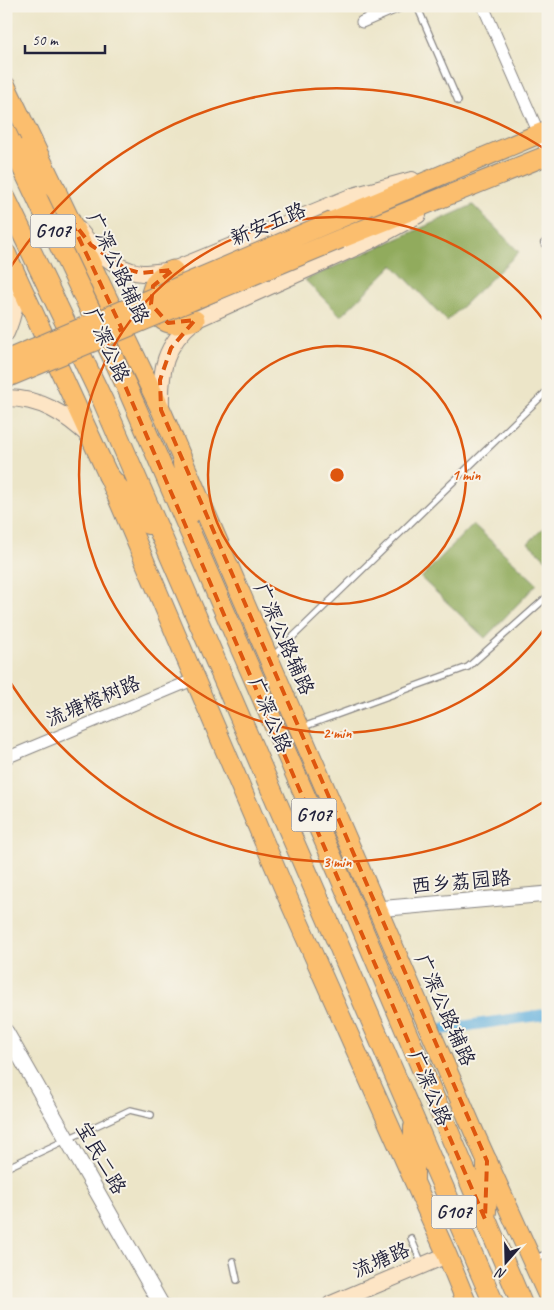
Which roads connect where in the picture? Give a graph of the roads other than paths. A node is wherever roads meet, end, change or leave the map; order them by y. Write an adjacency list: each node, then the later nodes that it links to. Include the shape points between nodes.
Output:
1 (399, 6): 4 (street)
2 (417, 6): 6 (lane)
3 (483, 6): 8 (street)
4 (362, 22)
5 (6, 86): 12 (main road, 广深公路辅路)
6 (458, 101)
7 (6, 132): 12 (highway); 30 (highway, 广深公路 / G107, via 126,384)
8 (543, 132): 9 (street); 10 (main road, 新安五路)
9 (548, 154): 11 (main road, 新安五路)
10 (460, 167): 18 (main road, via 353,196); 22 (main road, 新安五路, bridge)
11 (467, 188): 20 (main road, via 370,241); 23 (main road, 新安五路, bridge)
12 (56, 190): 14 (main road, 广深公路辅路)
13 (6, 200): 31 (highway, 广深公路 / G107, via 102,401)
14 (69, 217): 18 (main road, via 91,246 126,269 141,273); 26 (main road, 广深公路辅路)
15 (548, 240): 16 (lane, via 544,243)
16 (548, 247)
17 (6, 253): 19 (main road)
18 (173, 270): 20 (main road, via 158,278 153,286 151,304 155,313 168,323)
19 (17, 275): 21 (main road, via 16,303); 27 (main road)
20 (195, 320): 26 (main road, via 177,337 167,356 160,380)
21 (6, 333)
22 (6, 360)
23 (6, 378)
24 (548, 390): 33 (lane)
25 (6, 398): 27 (main road, via 45,405 64,415)
26 (161, 410): 28 (main road, 广深公路辅路)
27 (92, 439): 29 (main road)
28 (183, 464): 30 (highway); 33 (main road, 广深公路辅路)
29 (108, 475): 31 (highway); 34 (main road)
30 (196, 542): 46 (highway, 广深公路 / G107)
31 (164, 544): 41 (highway, 广深公路 / G107)
32 (548, 596): 35 (lane, via 468,667)
33 (269, 660): 35 (main road, 广深公路辅路)
34 (195, 679): 36 (street, 流塘榕树路); 45 (main road, via 288,898)
35 (298, 729): 38 (main road, 广深公路辅路)
36 (6, 758)
37 (548, 894): 38 (street, 西乡荔园路)
38 (377, 909): 43 (main road, 广深公路辅路)
39 (6, 1032): 42 (street, 宝民二路)
40 (151, 1115): 42 (lane, via 130,1110)
41 (415, 1120): 45 (highway); 57 (highway, 广深公路 / G107)
42 (67, 1139): 44 (lane); 54 (street, 宝民二路)
43 (487, 1161): 46 (highway); 49 (main road, 广深公路辅路)
44 (6, 1168)
45 (414, 1179): 48 (main road)
46 (486, 1219): 58 (highway, 广深公路 / G107)
47 (411, 1238): 51 (lane)
48 (447, 1255): 51 (main road, 流塘路); 56 (main road)
49 (540, 1256): 53 (main road, 广深公路辅路)
50 (233, 1261): 52 (lane)
51 (422, 1266): 55 (main road, 流塘路)
52 (237, 1280)
53 (548, 1296)
54 (161, 1304)
55 (331, 1304)
56 (467, 1304)
57 (494, 1304)
58 (522, 1304)

